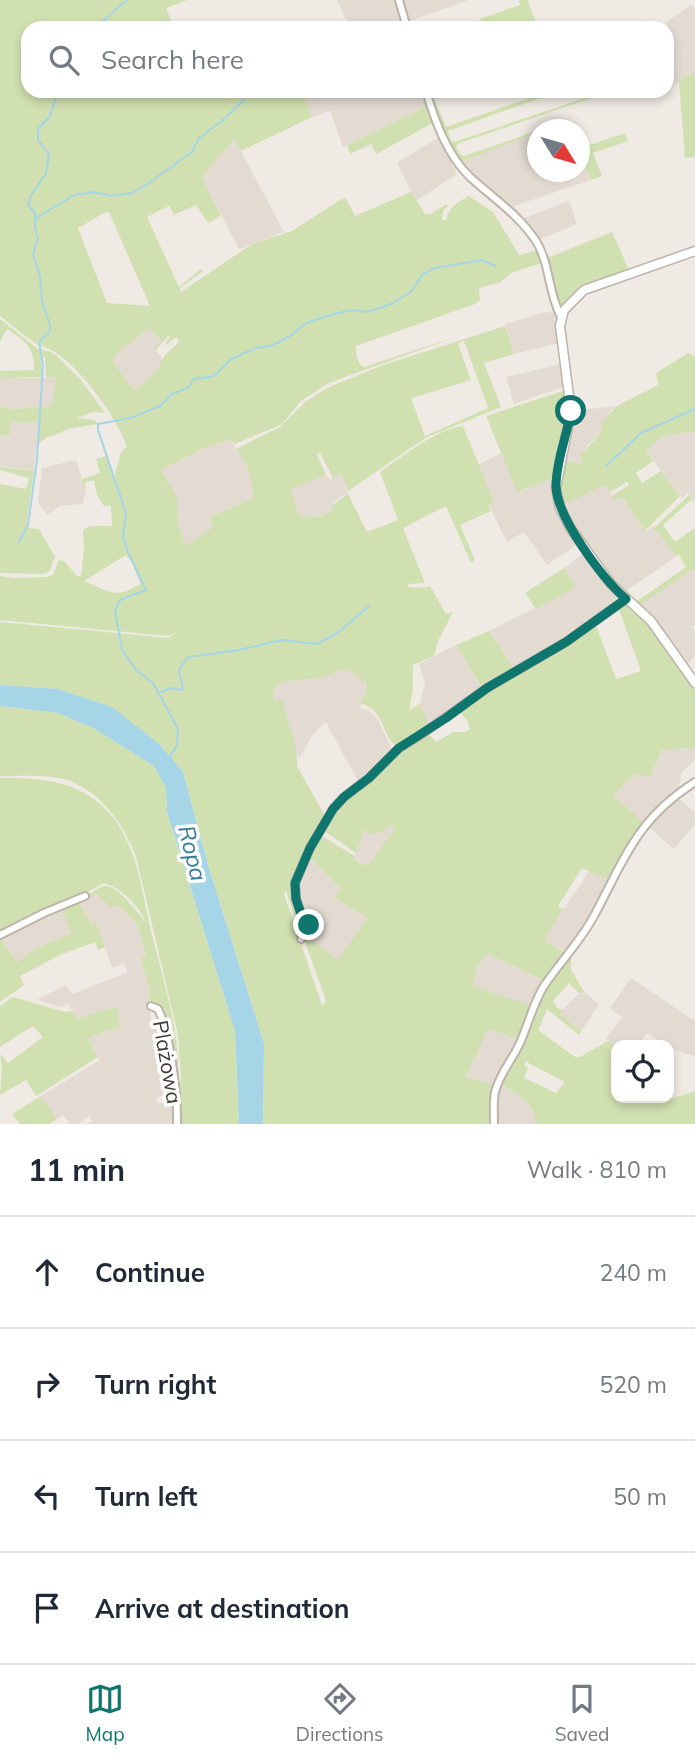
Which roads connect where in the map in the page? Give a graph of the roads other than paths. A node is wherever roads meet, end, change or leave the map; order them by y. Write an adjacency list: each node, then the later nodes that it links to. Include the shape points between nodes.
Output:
1 (399, 0): 2 (street)
2 (405, 21)
3 (429, 98): 5 (street, via 457,163 503,202 536,241)
4 (695, 251): 5 (street, via 584,290)
5 (561, 317): 6 (street, via 571,411 557,475 560,508)
6 (626, 599): 7 (street, via 652,621); 11 (street, via 399,748 344,797 310,848 295,883 296,899 309,925)
7 (695, 682)
8 (695, 782): 14 (street, via 649,820 618,867 594,916 541,991 494,1094)
9 (85, 896): 10 (street)
10 (0, 935)
11 (301, 939)
12 (150, 1006): 13 (street, Plażowa, via 158,1009 163,1020 177,1091)
13 (177, 1124)
14 (494, 1124)

